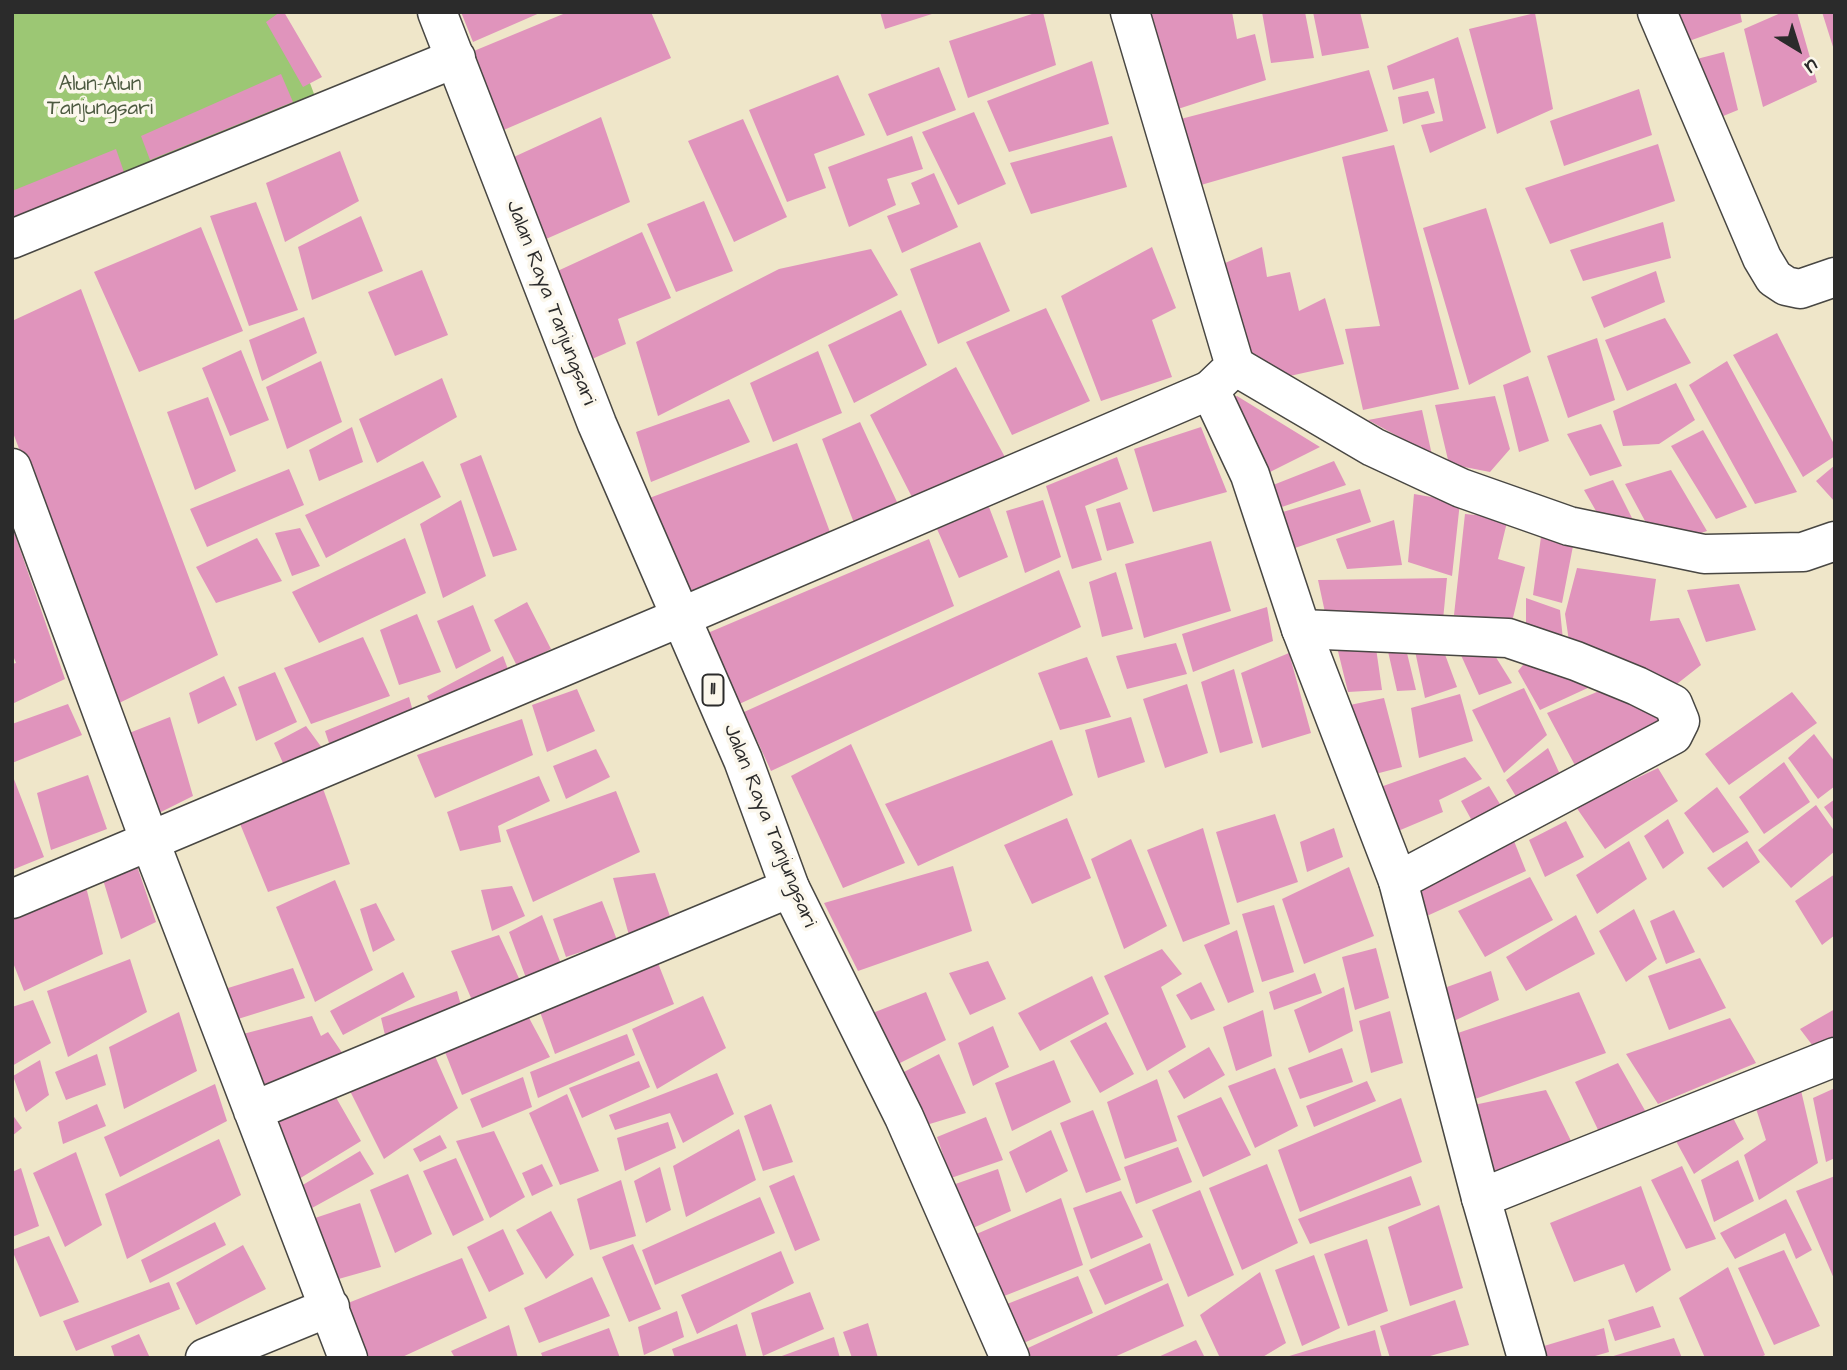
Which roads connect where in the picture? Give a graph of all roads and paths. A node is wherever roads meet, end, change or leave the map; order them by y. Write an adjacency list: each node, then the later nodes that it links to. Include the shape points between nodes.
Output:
1 (437, 12): 4 (main road, Jalan Raya Tanjungsari / 11)
2 (1130, 12): 7 (main road)
3 (1657, 12): 6 (main road, via 1774,278 1800,289)
4 (456, 58): 5 (main road); 10 (main road, Jalan Raya Tanjungsari / 11, via 597,424)
5 (12, 239)
6 (1835, 277)
7 (1223, 378): 9 (main road, via 1461,488 1569,526 1704,554 1803,552); 10 (main road); 11 (main road)
8 (12, 468): 12 (main road)
9 (1835, 541)
10 (681, 617): 12 (main road); 14 (main road, Jalan Raya Tanjungsari / 11, via 743,760)
11 (1301, 629): 13 (main road); 13 (main road, via 1508,638 1649,692 1673,704 1680,721 1674,736)
12 (149, 839): 15 (main road); 17 (main road)
13 (1398, 881): 18 (main road)
14 (790, 888): 17 (main road); 22 (main road, Jalan Raya Tanjungsari / 11, via 904,1117)
15 (12, 899)
16 (1835, 1057): 18 (main road)
17 (253, 1111): 19 (main road)
18 (1481, 1198): 23 (main road)
19 (330, 1307): 20 (main road); 21 (main road)
20 (205, 1358)
21 (348, 1358)
22 (1010, 1358)
23 (1527, 1358)

